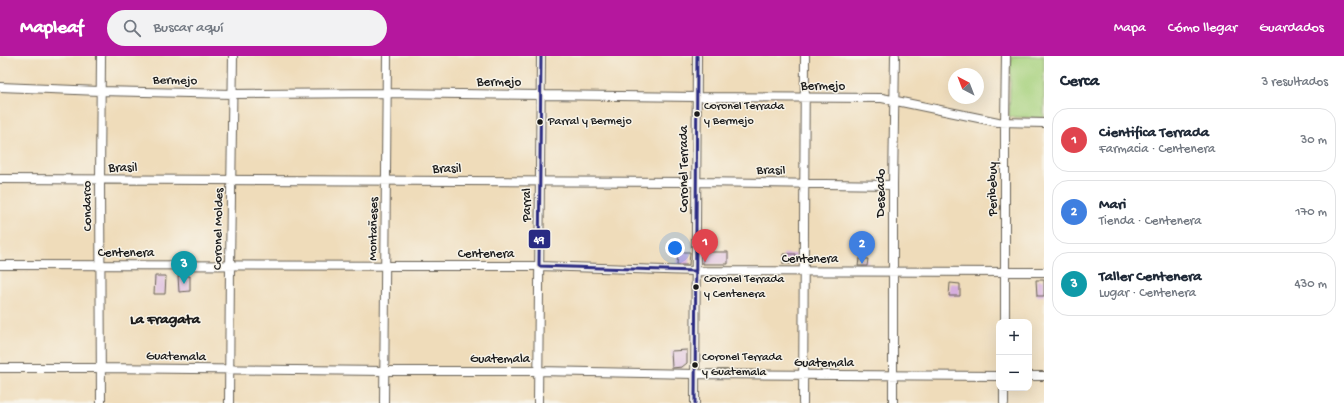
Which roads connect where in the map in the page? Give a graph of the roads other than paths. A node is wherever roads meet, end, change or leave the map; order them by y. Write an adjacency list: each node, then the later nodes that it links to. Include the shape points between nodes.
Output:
1 (101, 56): 10 (street, Condarco)
2 (233, 56): 11 (street, Coronel Moldes)
3 (386, 56): 12 (street, Montañeses)
4 (540, 56): 13 (street, Parral)
5 (697, 56): 14 (street, Coronel Terrada)
6 (805, 56): 15 (street)
7 (895, 56): 16 (street, Deseado)
8 (1006, 56): 17 (street, Peribebuy)
9 (0, 86): 10 (street, Bermejo)
10 (100, 91): 11 (street, Bermejo); 20 (street, Condarco)
11 (233, 94): 12 (street, Bermejo); 21 (street, Coronel Moldes)
12 (387, 94): 13 (street, Bermejo); 22 (street, Montañeses)
13 (540, 95): 14 (street, Bermejo); 23 (street, Parral)
14 (696, 97): 15 (street, Bermejo); 24 (street, Coronel Terrada)
15 (805, 98): 16 (street, Bermejo); 25 (street)
16 (894, 100): 17 (street, Bermejo); 26 (street, Deseado)
17 (1005, 123): 18 (street, Bermejo); 35 (street, Peribebuy)
18 (1044, 123)
19 (0, 178): 20 (street, Brasil)
20 (100, 180): 21 (street, Brasil); 28 (street, Condarco)
21 (232, 180): 22 (street, Brasil); 29 (street, Coronel Moldes)
22 (386, 180): 23 (street, Brasil); 30 (street, Montañeses)
23 (539, 181): 24 (street, Brasil); 31 (street, Parral)
24 (696, 182): 25 (street, Brasil); 32 (street, Coronel Terrada)
25 (804, 184): 26 (street, Brasil); 33 (street)
26 (893, 185): 34 (street, Deseado)
27 (0, 265): 28 (street, Centenera)
28 (101, 265): 29 (street, Centenera); 39 (street, Condarco)
29 (230, 266): 30 (street, Centenera); 40 (street, Coronel Moldes)
30 (385, 266): 31 (street, Centenera); 41 (street, Montañeses)
31 (539, 266): 32 (street, Centenera); 42 (street, Parral)
32 (695, 271): 33 (street, Centenera); 43 (street, Coronel Terrada)
33 (804, 271): 34 (street, Centenera); 44 (street)
34 (894, 271): 35 (street, Centenera); 45 (street, Deseado)
35 (1006, 272): 36 (street, Centenera); 37 (street, Peribebuy)
36 (1044, 272)
37 (1005, 319)
38 (0, 368): 39 (street, Guatemala)
39 (100, 368): 40 (street, Guatemala); 50 (street, Condarco)
40 (230, 369): 41 (street, Guatemala); 51 (street, Coronel Moldes)
41 (385, 371): 42 (street, Guatemala); 52 (street, Montañeses)
42 (538, 371): 43 (street, Guatemala); 53 (street, Parral)
43 (695, 374): 44 (street, Guatemala); 54 (street, Coronel Terrada)
44 (803, 374): 45 (street, Guatemala); 55 (street)
45 (894, 375): 46 (street, Guatemala); 56 (street, Deseado)
46 (996, 376)
47 (1032, 376): 48 (street)
48 (1044, 376)
49 (1004, 391): 57 (street)
50 (101, 403)
51 (229, 403)
52 (384, 403)
53 (538, 403)
54 (695, 403)
55 (803, 403)
56 (893, 403)
57 (1004, 403)

